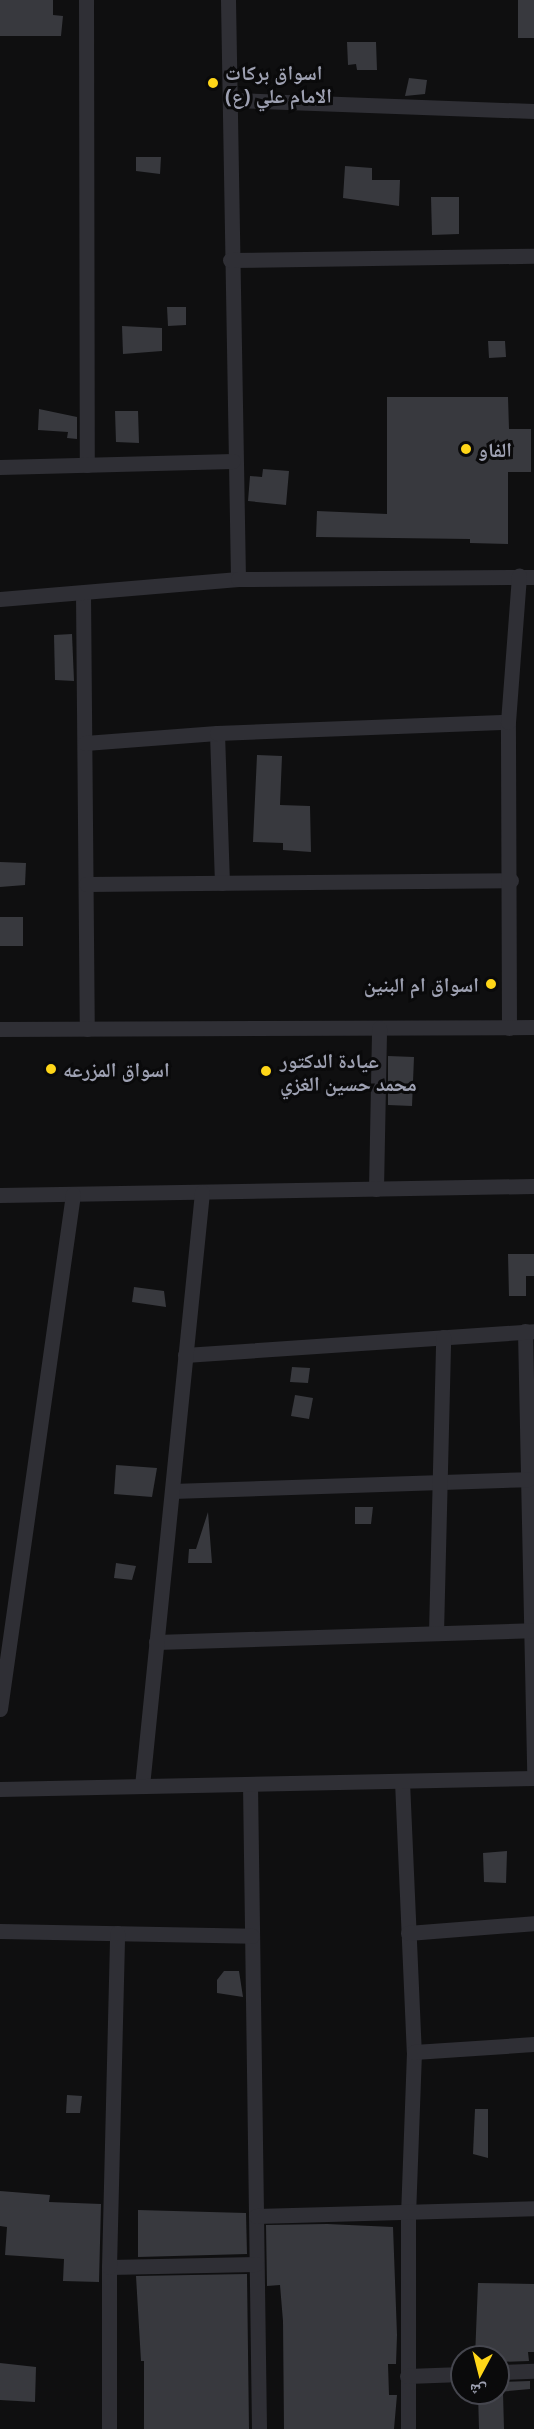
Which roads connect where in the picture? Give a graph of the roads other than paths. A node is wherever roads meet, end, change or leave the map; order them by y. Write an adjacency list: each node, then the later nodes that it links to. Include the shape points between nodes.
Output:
1 (86, 0): 8 (street)
2 (228, 0): 3 (street)
3 (232, 100): 4 (street); 6 (street)
4 (534, 111)
5 (534, 256): 6 (street)
6 (231, 260): 7 (street)
7 (233, 461): 8 (street); 11 (street)
8 (87, 465): 9 (street)
9 (0, 467)
10 (526, 576): 11 (street); 14 (street)
11 (237, 579): 12 (street)
12 (83, 594): 13 (street); 16 (street)
13 (0, 599)
14 (508, 722): 15 (street); 17 (street)
15 (218, 733): 16 (street); 18 (street)
16 (85, 743): 19 (street)
17 (512, 880): 18 (street); 22 (street)
18 (222, 883): 19 (street)
19 (86, 884): 24 (street)
20 (534, 1027): 22 (street)
21 (379, 1028): 22 (street); 24 (street); 26 (street)
22 (509, 1028)
23 (0, 1029): 24 (street)
24 (87, 1029)
25 (534, 1186): 26 (street)
26 (376, 1189): 27 (street)
27 (202, 1192): 28 (street); 32 (street)
28 (73, 1194): 29 (street); 39 (street)
29 (0, 1195)
30 (529, 1331): 31 (street); 33 (street)
31 (443, 1337): 32 (street); 34 (street)
32 (185, 1355): 35 (street)
33 (528, 1479): 34 (street); 36 (street)
34 (439, 1483): 35 (street); 37 (street)
35 (172, 1491): 38 (street)
36 (531, 1630): 37 (street); 40 (street)
37 (436, 1633): 38 (street)
38 (156, 1642): 43 (street)
39 (0, 1709)
40 (534, 1778): 41 (street)
41 (402, 1782): 42 (street); 48 (street)
42 (250, 1784): 43 (street); 49 (street)
43 (142, 1786): 44 (street)
44 (0, 1789)
45 (534, 1923): 48 (street)
46 (0, 1931): 47 (street)
47 (117, 1933): 49 (street); 56 (street)
48 (408, 1933): 51 (street)
49 (252, 1936): 54 (street)
50 (534, 2044): 51 (street)
51 (414, 2052): 53 (street)
52 (534, 2208): 53 (street)
53 (408, 2213): 54 (street); 60 (street)
54 (256, 2216): 55 (street)
55 (256, 2264): 56 (street); 62 (street)
56 (109, 2267): 61 (street)
57 (534, 2371): 58 (street)
58 (510, 2372)
59 (450, 2374): 60 (street)
60 (407, 2376): 63 (street)
61 (110, 2429)
62 (259, 2429)
63 (408, 2429)

